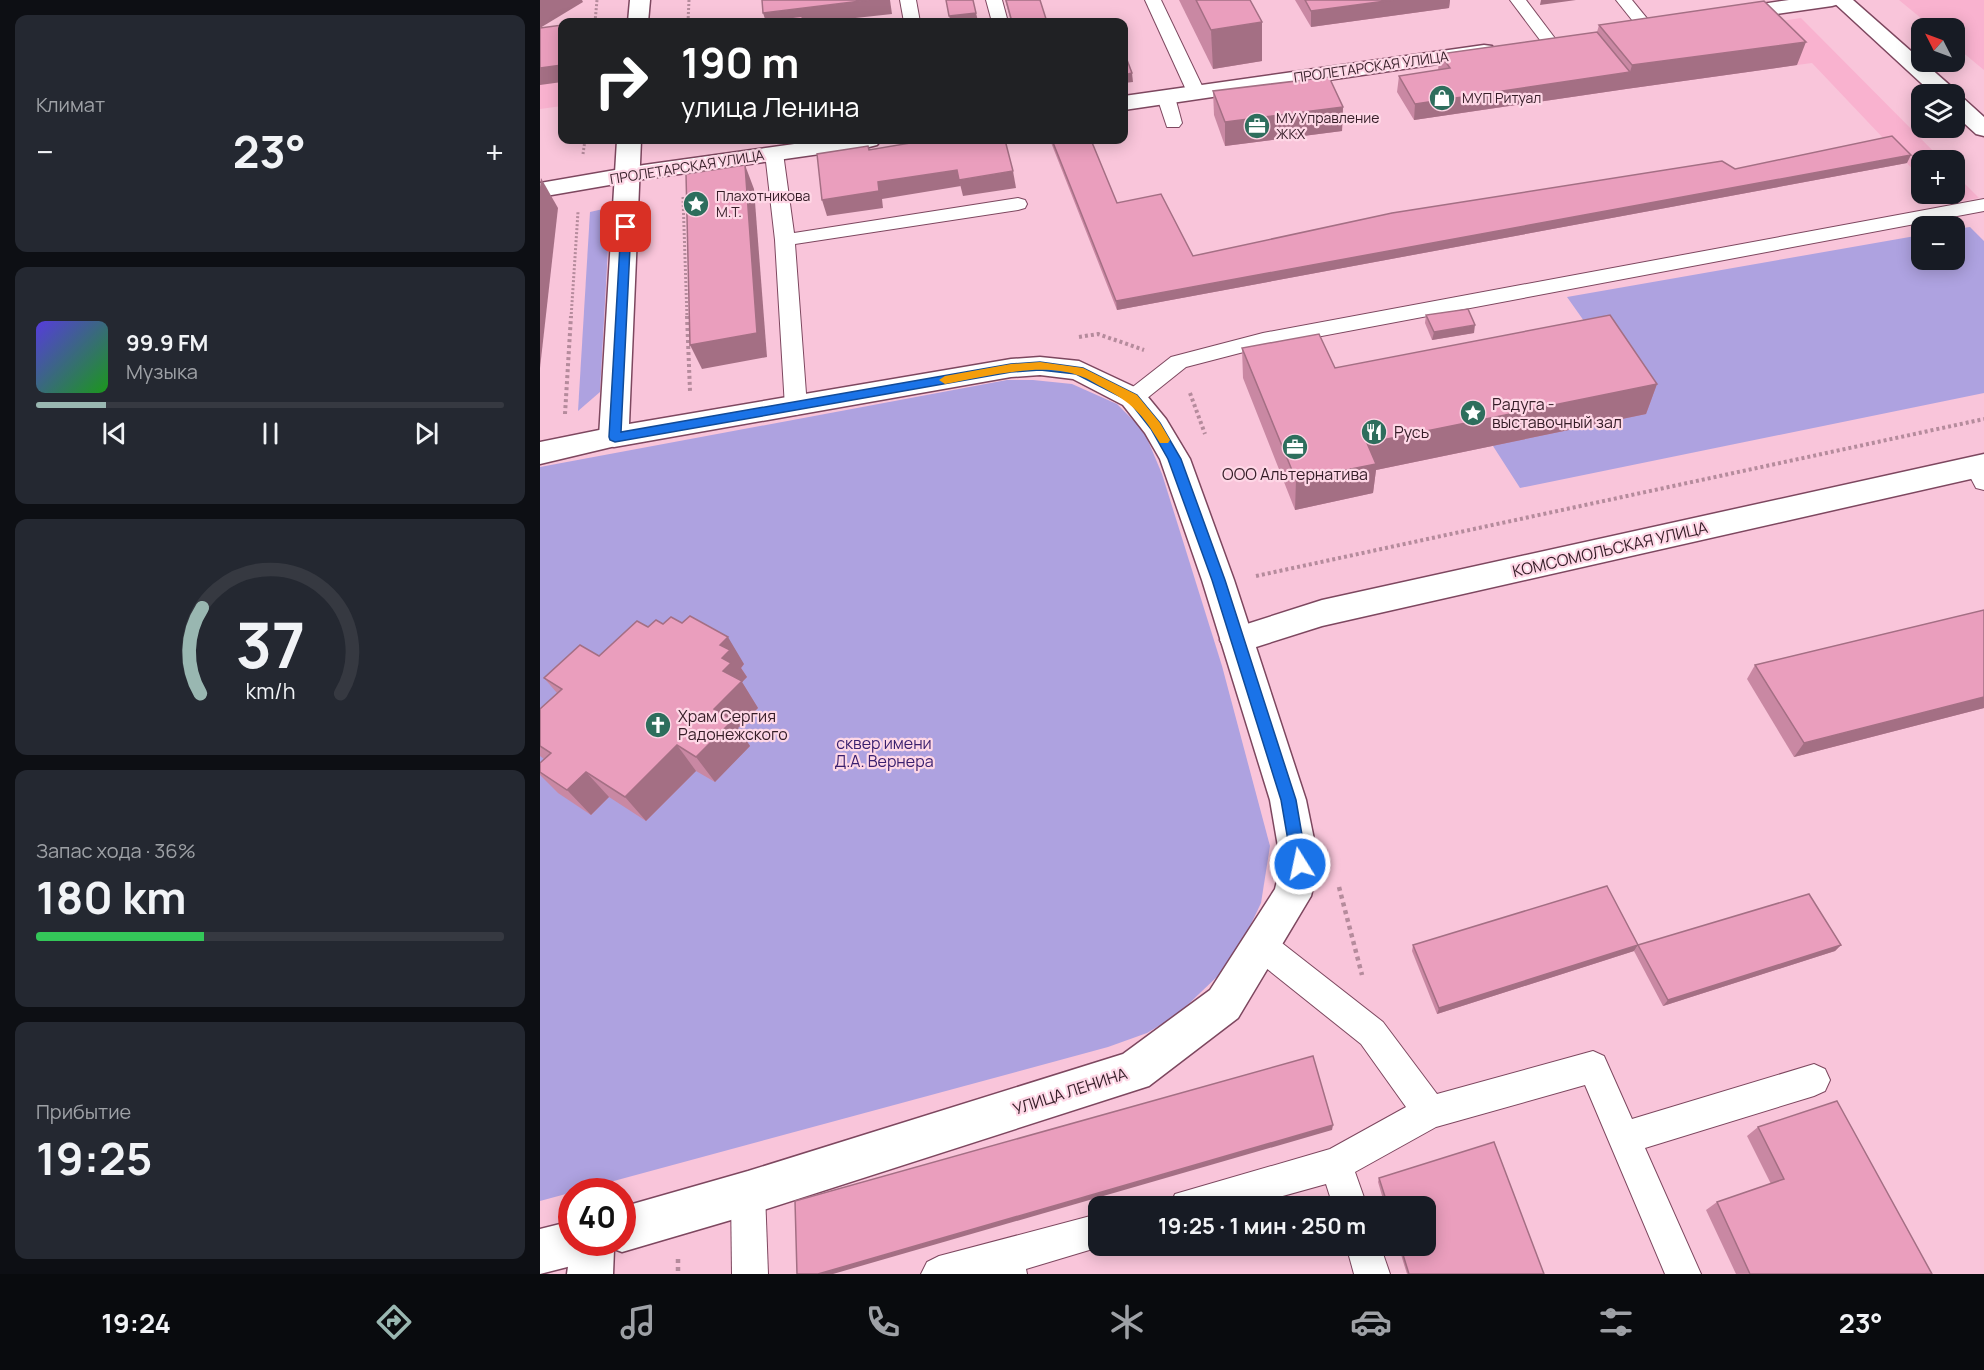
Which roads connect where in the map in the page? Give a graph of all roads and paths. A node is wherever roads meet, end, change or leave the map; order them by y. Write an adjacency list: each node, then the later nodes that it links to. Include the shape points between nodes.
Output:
1 (597, 0): 11 (path)
2 (640, 0): 12 (street)
3 (689, 0): 13 (path)
4 (908, 0): 14 (lane)
5 (994, 0): 15 (lane)
6 (1153, 0): 25 (lane)
7 (1518, 0): 21 (lane)
8 (1624, 0): 18 (lane)
9 (1832, 0): 16 (street)
10 (1841, 0): 24 (street)
11 (595, 18)
12 (638, 18)
13 (688, 18)
14 (911, 18)
15 (999, 18)
16 (1705, 18)
17 (1670, 24): 18 (street)
18 (1646, 27): 19 (street)
19 (1625, 30)
20 (1571, 38): 21 (street)
21 (1550, 41): 22 (street)
22 (1527, 44)
23 (1504, 48): 25 (street, ПРОЛЕТАРСКАЯ УЛИЦА)
24 (1935, 84)
25 (1196, 92): 26 (street, ПРОЛЕТАРСКАЯ УЛИЦА)
26 (1166, 97): 27 (street, ПРОЛЕТАРСКАЯ УЛИЦА); 29 (lane)
27 (1128, 102)
28 (1965, 112): 30 (street)
29 (1173, 123)
30 (1984, 129)
31 (629, 144): 35 (street)
32 (840, 144): 33 (street, ПРОЛЕТАРСКАЯ УЛИЦА)
33 (774, 153): 34 (street, ПРОЛЕТАРСКАЯ УЛИЦА); 40 (lane)
34 (683, 166): 35 (street, ПРОЛЕТАРСКАЯ УЛИЦА); 44 (path)
35 (627, 176): 36 (street, ПРОЛЕТАРСКАЯ УЛИЦА); 48 (street)
36 (581, 184): 37 (street, ПРОЛЕТАРСКАЯ УЛИЦА); 47 (path)
37 (540, 190)
38 (1018, 204): 40 (lane)
39 (1984, 205): 42 (lane, via 1263,340)
40 (785, 240): 45 (lane)
41 (1075, 338): 42 (path, via 1098,334)
42 (1179, 362): 43 (lane); 49 (path)
43 (1133, 398): 45 (street, УЛИЦА ЛЕНИНА, via 1079,370 1040,366); 52 (street, УЛИЦА ЛЕНИНА, via 1156,426 1174,459)
44 (690, 402)
45 (796, 407): 48 (street, УЛИЦА ЛЕНИНА)
46 (1984, 419): 52 (path, via 1255,576)
47 (565, 420)
48 (615, 437): 50 (street, УЛИЦА ЛЕНИНА)
49 (1207, 441)
50 (540, 453)
51 (1982, 471): 52 (street, КОМСОМОЛЬСКАЯ УЛИЦА, via 1322,613)
52 (1254, 634): 54 (street, УЛИЦА ЛЕНИНА, via 1300,864 1292,896)
53 (1337, 882): 55 (path)
54 (1262, 946): 57 (lane, via 1372,1033); 60 (street, УЛИЦА ЛЕНИНА, via 1224,1004 1134,1071)
55 (1365, 985)
56 (1814, 1080): 58 (lane)
57 (1430, 1112): 58 (lane, via 1593,1067); 59 (lane)
58 (1624, 1138): 74 (lane)
59 (1336, 1164): 61 (lane); 62 (lane)
60 (748, 1193): 63 (street, УЛИЦА ЛЕНИНА); 71 (lane)
61 (1222, 1196)
62 (1347, 1196)
63 (636, 1226)
64 (1088, 1235): 69 (lane)
65 (558, 1247): 66 (street)
66 (540, 1252)
67 (591, 1256): 70 (street)
68 (1366, 1256): 73 (lane)
69 (1008, 1265): 72 (lane)
70 (590, 1274)
71 (750, 1274)
72 (939, 1274)
73 (1372, 1274)
74 (1683, 1274)

